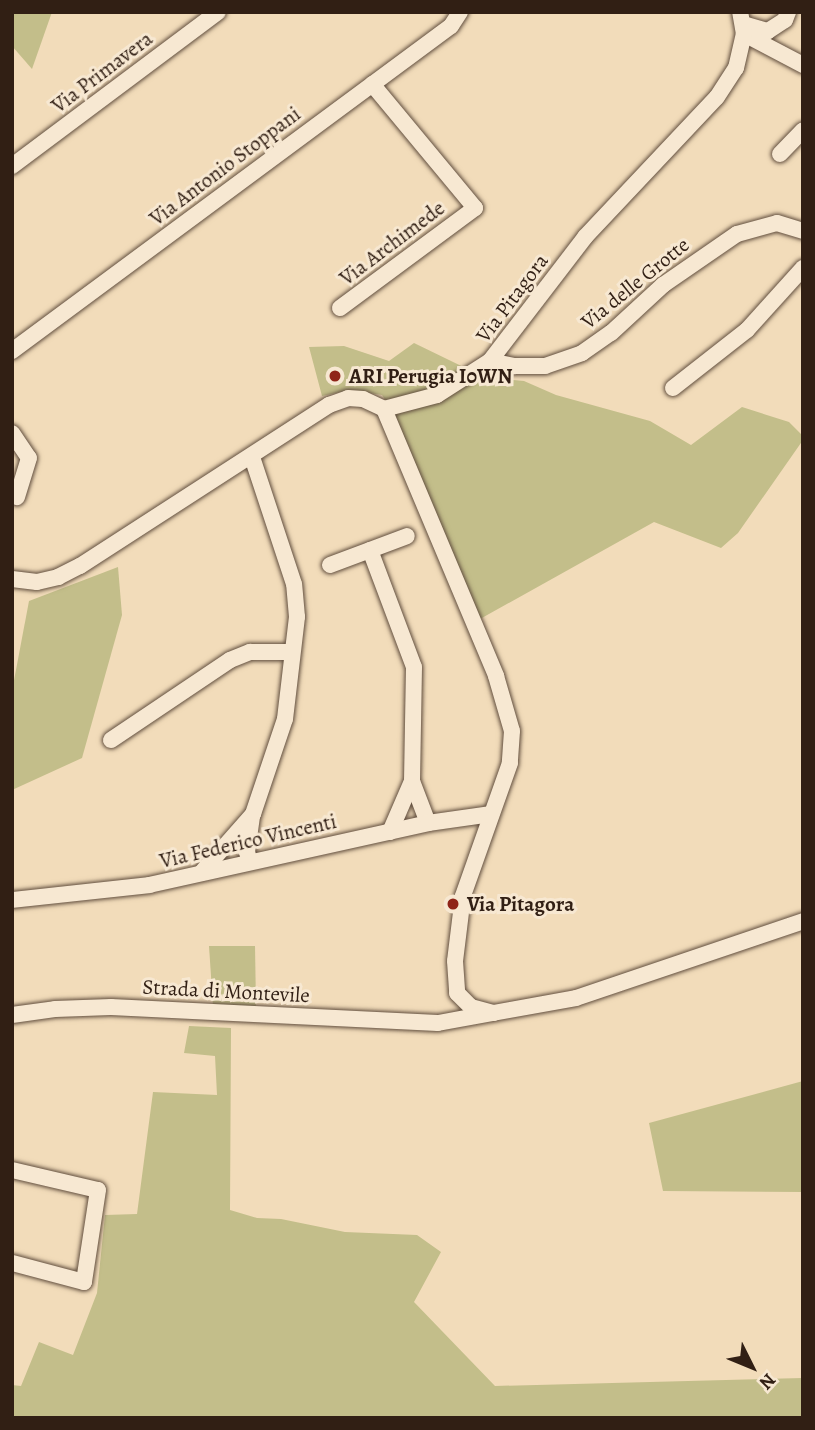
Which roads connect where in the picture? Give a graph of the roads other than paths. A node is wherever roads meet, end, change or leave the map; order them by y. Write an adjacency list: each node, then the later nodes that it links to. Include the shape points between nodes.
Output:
1 (218, 12): 9 (street, Via Primavera)
2 (460, 12): 6 (street, Via Antonio Stoppani, via 451,26)
3 (788, 12): 4 (street, via 785,20 768,31)
4 (742, 24): 5 (street); 14 (street, Via Pitagora, via 736,68 717,97 585,237)
5 (803, 65)
6 (372, 84): 12 (street, Via Archimede, via 475,208); 13 (street, Via Antonio Stoppani)
7 (803, 130): 8 (street)
8 (780, 155)
9 (12, 166)
10 (803, 231): 14 (street, Via delle Grotte, via 777,223 737,234 663,285 582,353 545,366)
11 (803, 268): 15 (street, via 747,330)
12 (340, 307)
13 (12, 351)
14 (490, 362): 16 (street, Via Pitagora, via 436,395)
15 (673, 388)
16 (384, 409): 18 (street, via 348,398 329,405); 28 (street, via 512,731 510,764)
17 (12, 433): 19 (street, via 29,458)
18 (252, 457): 23 (street, via 80,566 37,582); 24 (street, via 294,584 297,617)
19 (17, 497)
20 (407, 536): 21 (street)
21 (370, 550): 22 (street); 26 (street, via 414,667)
22 (330, 565)
23 (12, 579)
24 (291, 652): 25 (street, via 250,652 230,660); 27 (street, via 285,719)
25 (111, 740)
26 (412, 781): 29 (street); 30 (street)
27 (253, 814): 31 (street, via 247,852); 32 (street)
28 (491, 814): 29 (street, Via Federico Vincenti); 35 (street, via 463,896 455,961)
29 (428, 823): 30 (street, Via Federico Vincenti)
30 (390, 832): 31 (street, Via Federico Vincenti)
31 (250, 862): 32 (street, Via Federico Vincenti)
32 (200, 874): 33 (street, Via Federico Vincenti, via 149,885)
33 (12, 900)
34 (803, 921): 36 (street, Strada di Montevile, via 576,998)
35 (457, 993): 36 (street, via 471,1007); 38 (street)
36 (493, 1013): 38 (street, Strada di Montevile)
37 (12, 1015): 38 (street, Strada di Montevile, via 111,1007)
38 (438, 1023)
39 (12, 1170): 40 (street, via 98,1190 83,1282)
40 (12, 1263)

